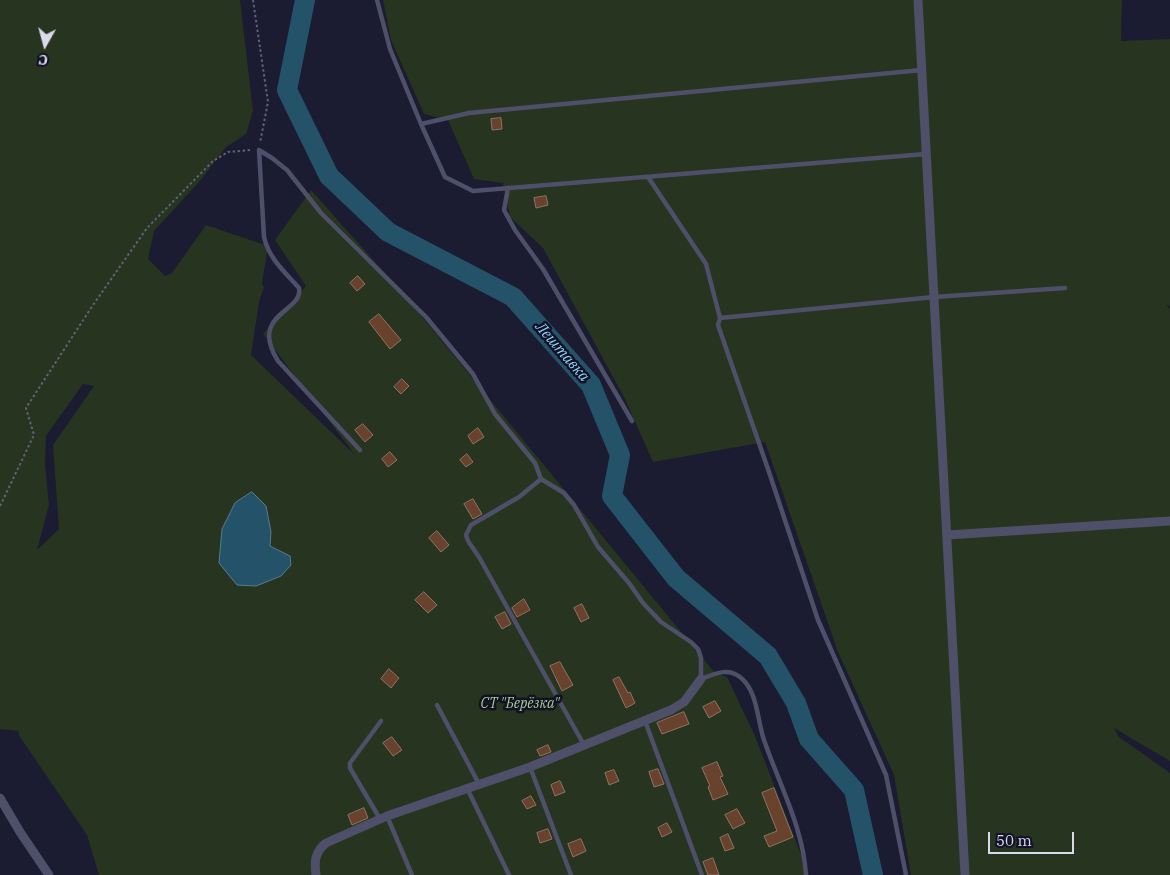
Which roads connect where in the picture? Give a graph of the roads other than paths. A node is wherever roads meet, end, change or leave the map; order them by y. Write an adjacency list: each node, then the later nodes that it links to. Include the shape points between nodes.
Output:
1 (377, 0): 4 (lane, via 390,49)
2 (918, 0): 3 (street)
3 (922, 70): 4 (lane, via 469,113); 5 (street)
4 (421, 124): 7 (lane, via 445,177 473,191)
5 (926, 154): 6 (lane); 9 (street)
6 (648, 177): 7 (lane); 10 (lane, via 706,264)
7 (508, 188): 11 (lane, via 504,210 543,269)
8 (1065, 288): 9 (lane)
9 (934, 297): 10 (lane); 15 (street)
10 (720, 318): 33 (lane, via 718,325 818,620 886,776)
11 (632, 421)
12 (360, 450): 13 (lane, via 272,351 269,330 273,321 298,297 300,291 266,248 258,150 287,170 321,213 426,317 473,374 495,414 535,463)
13 (542, 479): 16 (lane, via 564,493 574,505 598,546 661,622 698,649); 20 (lane, via 519,497 471,525 466,535)
14 (1170, 521): 15 (street)
15 (947, 535): 34 (street)
16 (701, 679): 18 (street, via 684,702); 32 (lane, via 722,671 730,672 739,675 749,687 764,740 788,800)
17 (437, 705): 22 (lane)
18 (644, 720): 20 (street); 31 (lane)
19 (381, 721): 25 (lane, via 350,763 350,768)
20 (584, 745): 21 (street)
21 (530, 767): 22 (street); 30 (lane)
22 (479, 784): 23 (street)
23 (467, 788): 25 (street); 29 (lane)
24 (0, 798): 26 (street)
25 (383, 818): 27 (street, via 326,843 315,857); 28 (lane)
26 (49, 875)
27 (316, 875)
28 (412, 875)
29 (509, 875)
30 (571, 875)
31 (702, 875)
32 (806, 875)
33 (906, 875)
34 (965, 875)

